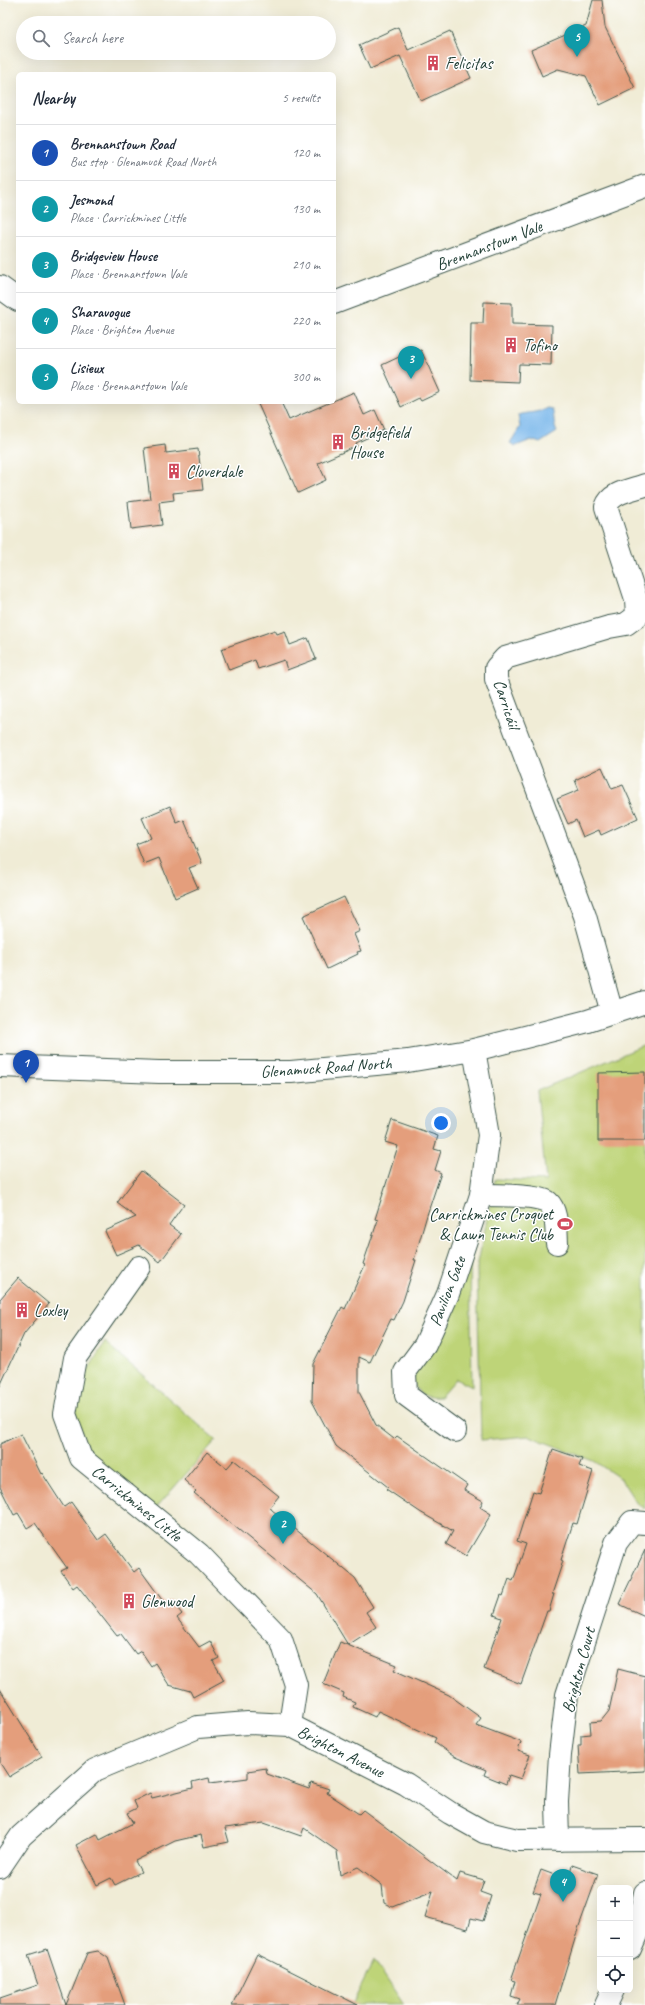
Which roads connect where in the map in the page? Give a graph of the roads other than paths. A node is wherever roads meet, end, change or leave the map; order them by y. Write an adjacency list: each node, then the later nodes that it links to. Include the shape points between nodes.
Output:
1 (645, 186): 4 (street, Brennanstown Vale)
2 (0, 287): 3 (street)
3 (16, 299)
4 (336, 303)
5 (645, 485): 7 (street, Carricáil, via 617,494 608,500 606,507 636,599 637,616 626,624 505,658 496,668 496,679 585,916)
6 (645, 1002): 7 (street, Glenamuck Road North)
7 (612, 1013): 8 (street, Glenamuck Road North)
8 (474, 1050): 9 (street, Glenamuck Road North, via 408,1061 291,1072 159,1072); 10 (street, Pavilion Gate, via 489,1135)
9 (0, 1066)
10 (481, 1195): 11 (street, via 526,1197 548,1202 555,1216); 13 (street, Pavilion Gate, via 445,1300 425,1345 405,1372 406,1395)
11 (557, 1243)
12 (139, 1268): 15 (street, Carrickmines Little, via 75,1358 65,1414 81,1458 199,1554 281,1639 296,1685)
13 (455, 1431)
14 (645, 1523): 17 (street, Brighton Court, via 632,1522 616,1544 567,1695 557,1802)
15 (290, 1725): 17 (street, Brighton Avenue, via 406,1784 484,1832 517,1840); 18 (street, Brighton Avenue, via 248,1723 198,1727 95,1770 21,1836)
16 (645, 1839): 17 (street, Brighton Avenue)
17 (558, 1840)
18 (0, 1867)
19 (645, 1893): 20 (street)
20 (633, 1942)
21 (612, 1993): 22 (street)
22 (606, 2005)

